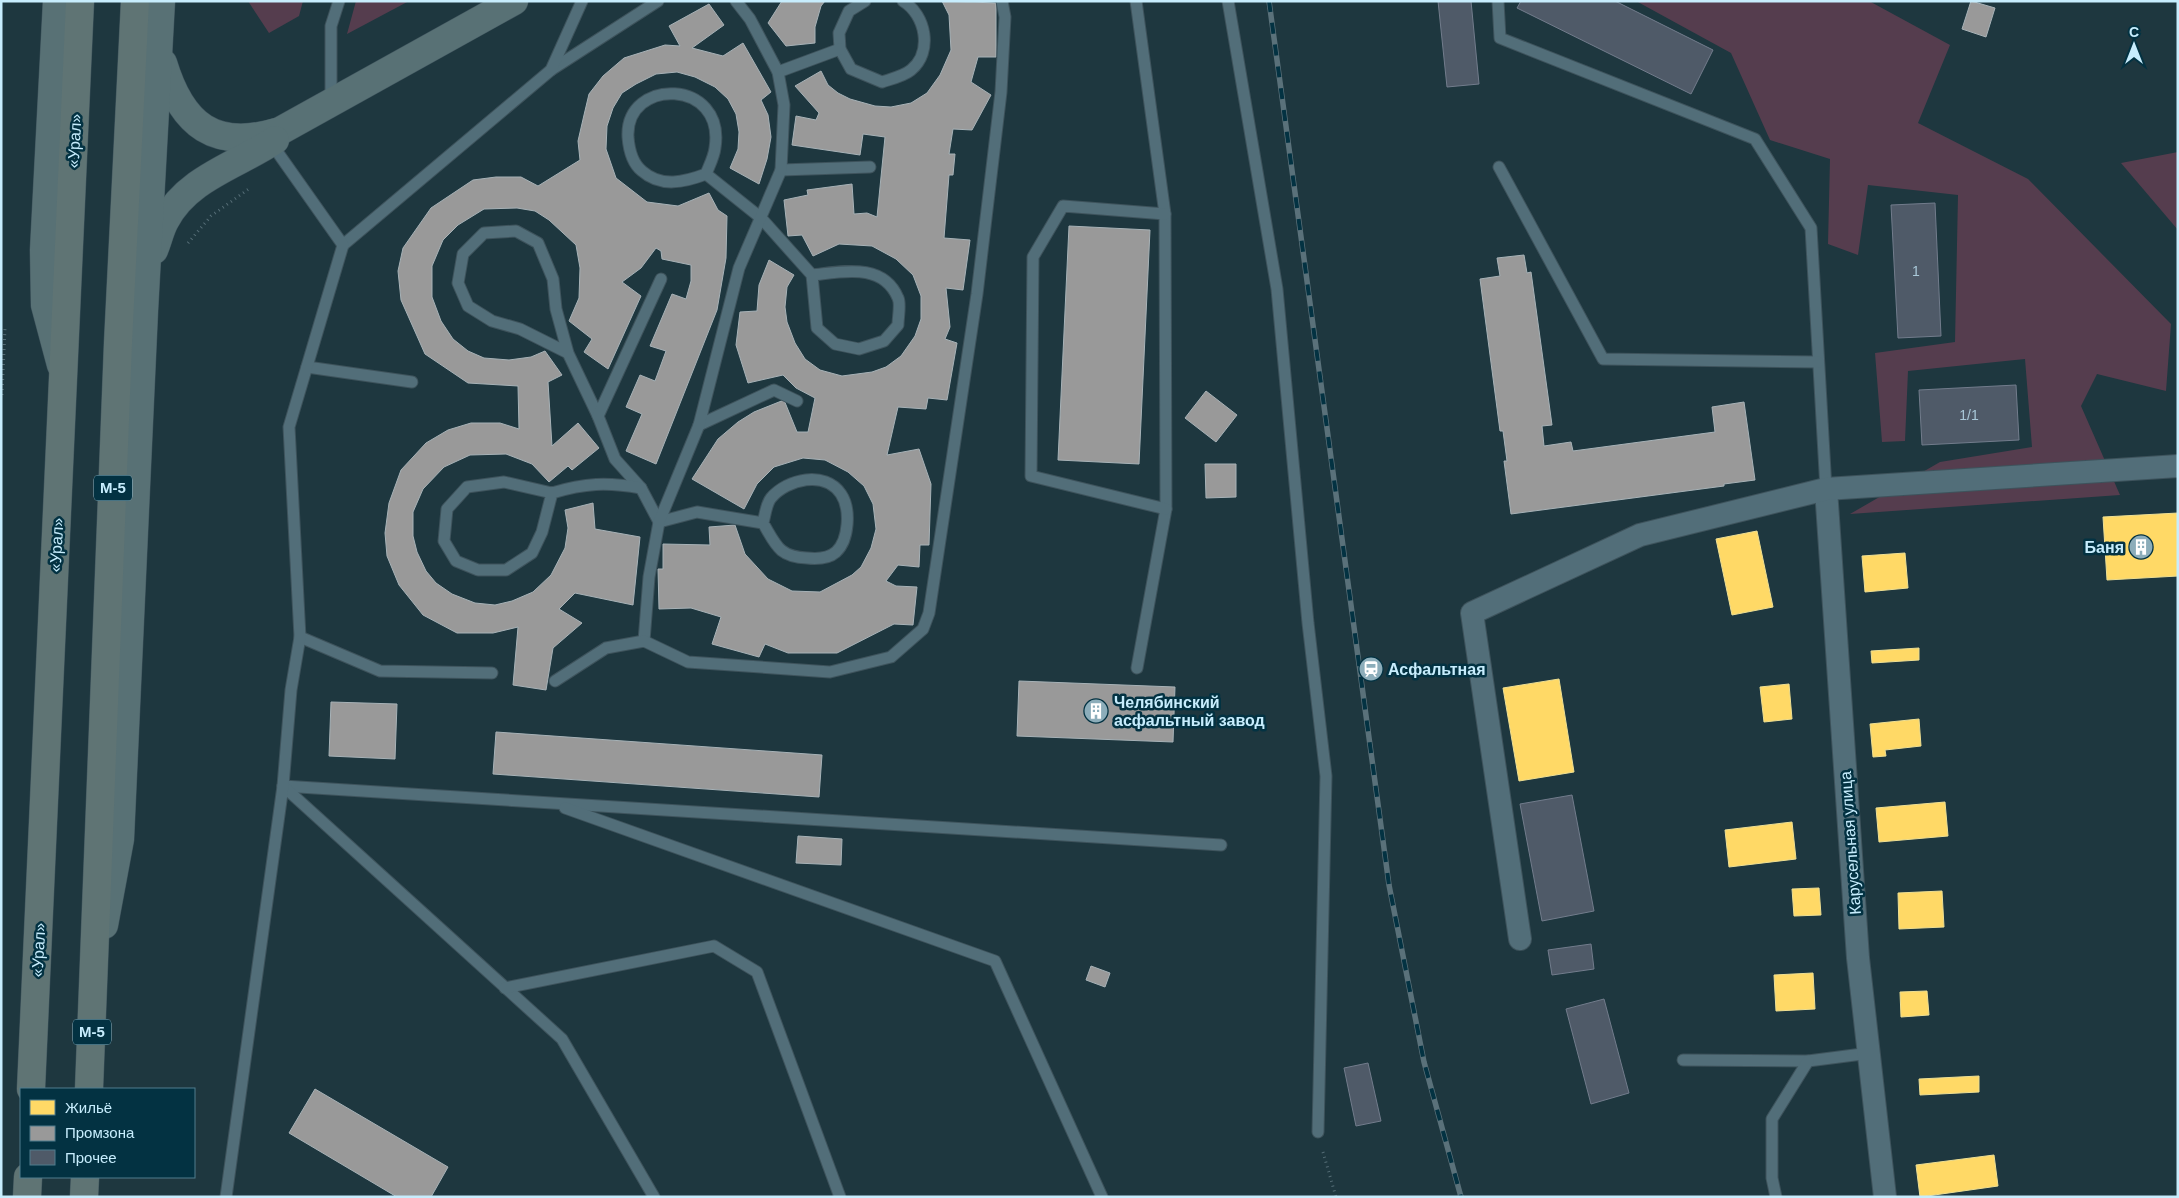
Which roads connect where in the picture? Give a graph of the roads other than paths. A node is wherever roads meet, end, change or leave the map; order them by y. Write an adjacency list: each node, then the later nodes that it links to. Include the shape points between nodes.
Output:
1 (56, 1): 35 (street, via 44,250 45,305)
2 (80, 1): 35 (main road, «Урал»)
3 (135, 1): 56 (main road, М-5, via 118,343)
4 (161, 1): 17 (street)
5 (339, 1): 20 (lane, via 331,26)
6 (514, 1): 20 (street)
7 (582, 1): 18 (lane)
8 (658, 1): 18 (lane)
9 (736, 1): 19 (lane, via 750,19)
10 (865, 1): 16 (lane, via 849,11 839,33)
11 (903, 1): 16 (lane, via 913,7 926,38 920,60 910,72 882,82 852,69)
12 (1002, 1): 48 (lane, via 1005,17 1001,92 978,284 929,613 923,629 891,656 830,672 688,662)
13 (1136, 1): 26 (lane)
14 (1228, 1): 63 (lane, via 1277,289 1308,623 1326,776)
15 (1498, 1): 33 (lane, via 1500,38 1755,139 1810,228)
16 (840, 49): 19 (lane)
17 (159, 50): 20 (street, via 178,103 195,122 216,133 238,139 257,138 280,131); 31 (street)
18 (551, 70): 28 (lane)
19 (778, 72): 24 (lane, via 784,105)
20 (331, 104): 21 (street)
21 (278, 153): 28 (lane); 31 (street, via 212,174 182,198 165,221 154,250)
22 (870, 167): 24 (lane)
23 (1499, 167): 33 (lane, via 1603,360)
24 (781, 170): 27 (lane)
25 (706, 174): 25 (lane, via 686,181 659,182 641,171 629,151 628,126 640,104 664,93 685,94 705,105 714,126 715,149); 27 (lane)
26 (1165, 214): 44 (lane); 44 (lane, via 1063,206 1033,257 1031,476)
27 (761, 218): 29 (lane); 39 (lane, via 739,268)
28 (343, 245): 34 (lane)
29 (812, 275): 29 (lane, via 817,328 835,344 859,349 884,341 898,325 898,298 882,277 856,270)
30 (661, 279): 38 (lane)
31 (144, 310): 56 (street, via 120,839)
32 (568, 353): 32 (lane, via 556,309 553,280 538,243 516,231 484,233 463,254 458,283 468,306 492,321 520,329); 38 (lane)
33 (1818, 362): 42 (lane)
34 (307, 368): 36 (lane); 47 (lane, via 289,427)
35 (63, 373): 61 (main road, «Урал»)
36 (412, 382)
37 (797, 401): 39 (lane, via 774,390)
38 (598, 416): 41 (lane, via 615,459)
39 (699, 425): 45 (lane)
40 (2178, 466): 42 (street)
41 (641, 488): 43 (lane, via 610,483 580,485); 45 (lane)
42 (1826, 489): 55 (street, via 1640,535 1472,613); 58 (street, Карусельная улица, via 1858,958)
43 (552, 493): 43 (lane, via 504,482 467,487 447,509 444,541 456,562 478,570 506,570 532,552 542,532)
44 (1166, 509): 49 (lane)
45 (659, 522): 46 (lane, via 697,512); 48 (lane, via 649,576)
46 (763, 523): 46 (lane, via 778,550 794,558 819,559 836,552 845,538 848,512 841,494 824,481 806,480 784,486 770,499)
47 (300, 637): 50 (lane, via 380,671); 52 (lane, via 291,690)
48 (644, 640): 51 (lane, via 606,648)
49 (1138, 668)
50 (492, 672)
51 (555, 681)
52 (283, 786): 53 (lane); 57 (lane); 68 (lane)
53 (552, 803): 54 (lane); 71 (lane, via 995,961)
54 (1222, 845)
55 (1520, 939)
56 (95, 976): 62 (main road, М-5)
57 (506, 988): 69 (lane, via 562,1039); 70 (lane, via 714,946 757,972)
58 (1870, 1053): 60 (lane); 73 (street, Карусельная улица)
59 (1683, 1060): 60 (lane)
60 (1808, 1061): 72 (lane, via 1772,1119 1772,1178)
61 (32, 1088)
62 (89, 1088)
63 (1318, 1132)
64 (28, 1178): 66 (main road)
65 (85, 1178): 67 (main road)
66 (27, 1197)
67 (84, 1197)
68 (226, 1197)
69 (654, 1197)
70 (840, 1197)
71 (1102, 1197)
72 (1776, 1197)
73 (1885, 1197)

